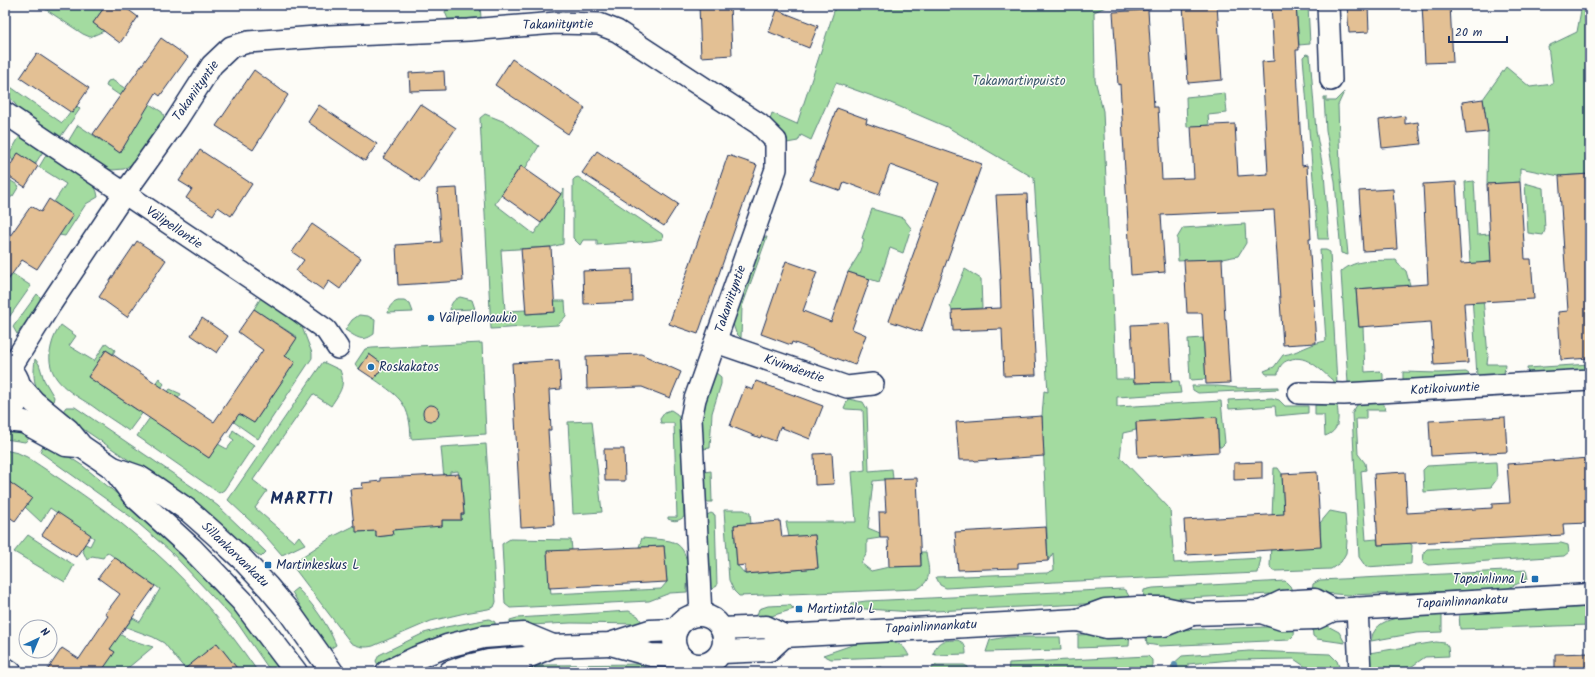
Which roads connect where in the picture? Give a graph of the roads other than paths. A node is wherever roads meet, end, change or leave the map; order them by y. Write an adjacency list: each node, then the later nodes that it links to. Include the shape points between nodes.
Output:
1 (1328, 5): 2 (street)
2 (1331, 80)
3 (5, 113): 4 (street, Välipellontie)
4 (124, 194): 5 (street, Takaniityntie, via 212,65 231,47 248,42 329,36 469,30 556,23 599,24 617,31 729,104 759,124 776,142 776,169); 6 (street, Välipellontie, via 304,314 326,330); 7 (street, Takaniityntie, via 50,305)
5 (716, 342): 9 (street, Kivimäentie, via 847,387); 17 (street, Takaniityntie, via 695,399 691,419)
6 (338, 348)
7 (11, 373): 11 (street, via 20,395 13,409); 13 (street, Sillankorvankatu, via 34,402 68,430)
8 (1590, 380): 10 (street, Kotikoivuntie, via 1344,394)
9 (874, 384)
10 (1299, 393)
11 (5, 416)
12 (5, 420): 13 (street, Sillankorvankatu, via 24,422 66,445)
13 (81, 446): 14 (street, Sillankorvankatu)
14 (113, 468): 28 (street, Sillankorvankatu, via 133,495 191,548 242,601); 29 (street, Sillankorvankatu, via 139,477 156,488 232,549 290,613)
15 (1590, 596): 16 (street, Tapainlinnankatu)
16 (1357, 608): 20 (street, Tapainlinnankatu, via 1333,610 1316,618 1282,619 1261,612 1192,614 1164,625 1107,627 1078,620); 32 (street)
17 (701, 615): 18 (street, via 713,619); 19 (street, via 693,615 686,619)
18 (722, 629): 20 (street, Tapainlinnankatu, via 766,627); 23 (street, via 725,636)
19 (676, 630): 21 (street, via 650,631); 24 (street, via 674,644)
20 (784, 636): 23 (street, via 769,650)
21 (610, 644): 22 (street); 24 (street, via 651,655)
22 (552, 646): 30 (street, via 524,634 484,637 447,646); 31 (street, via 525,658 489,661)
23 (722, 652): 26 (street, via 717,659)
24 (679, 656): 26 (street, via 685,662)
25 (5, 668): 27 (street)
26 (702, 669)
27 (11, 672)
28 (296, 672)
29 (332, 672)
30 (387, 672)
31 (450, 672)
32 (1360, 672)

